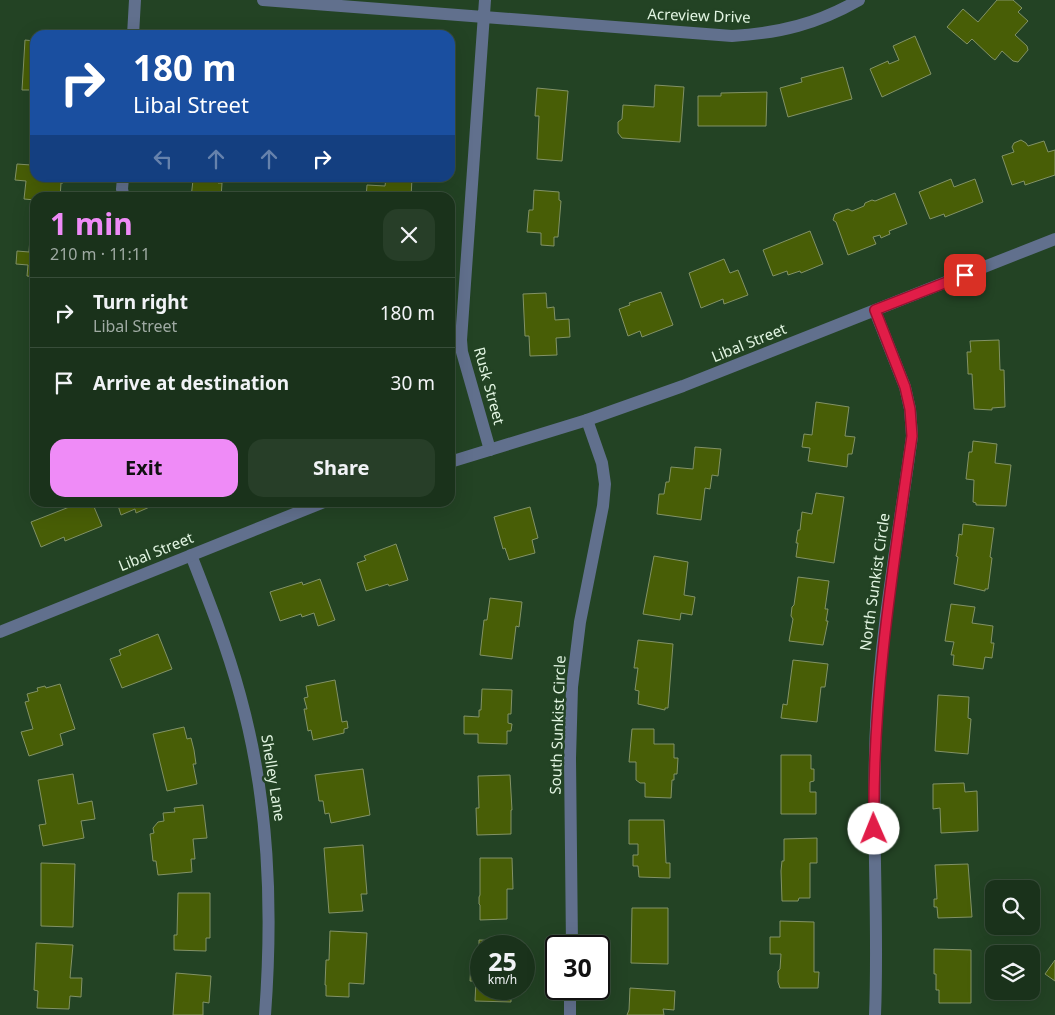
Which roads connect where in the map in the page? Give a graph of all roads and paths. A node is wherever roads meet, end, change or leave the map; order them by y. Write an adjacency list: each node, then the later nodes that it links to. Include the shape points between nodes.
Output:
1 (135, 0): 6 (street)
2 (263, 0): 5 (street, Acreview Drive)
3 (485, 0): 5 (street, Rusk Street)
4 (859, 0): 5 (street, Acreview Drive, via 803,26 765,34 732,36)
5 (483, 18): 10 (street, Rusk Street, via 461,340)
6 (133, 30)
7 (1055, 239): 8 (street, Libal Street)
8 (875, 310): 9 (street, Libal Street); 19 (street, North Sunkist Circle, via 905,387 912,436 881,660 876,725)
9 (587, 420): 10 (street, Libal Street); 15 (street, South Sunkist Circle, via 602,463 605,484 580,622 572,687)
10 (490, 450): 11 (street, Libal Street)
11 (455, 460)
12 (311, 507): 13 (street, Libal Street)
13 (191, 555): 14 (street, Libal Street); 17 (street, Shelley Lane, via 241,695 256,763 268,872 270,932)
14 (0, 632)
15 (572, 935)
16 (570, 1000): 18 (street)
17 (265, 1015)
18 (570, 1015)
19 (875, 1015)

